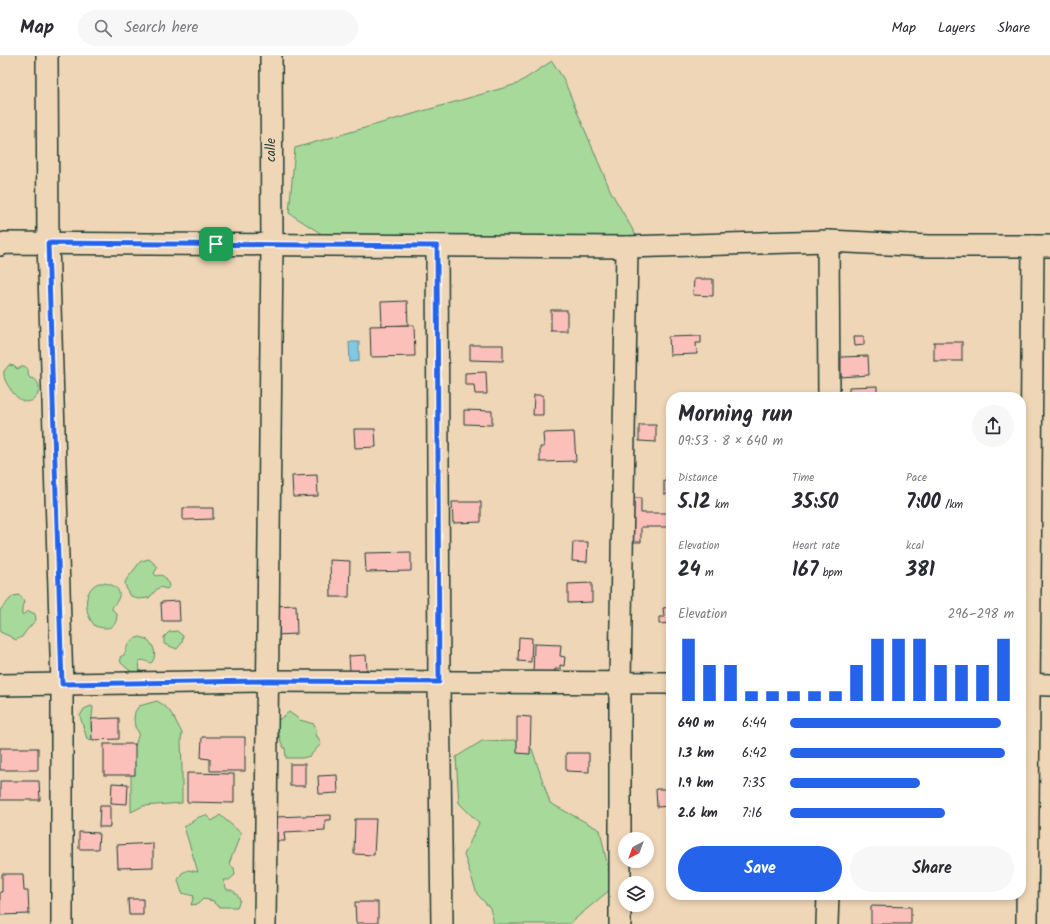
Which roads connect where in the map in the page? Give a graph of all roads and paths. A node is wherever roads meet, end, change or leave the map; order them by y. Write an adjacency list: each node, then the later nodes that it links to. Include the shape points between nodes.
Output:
1 (47, 56): 4 (street)
2 (271, 56): 5 (street, calle)
3 (828, 240): 8 (street, via 929,246); 9 (street); 10 (street)
4 (48, 243): 5 (street); 6 (street); 16 (street)
5 (272, 244): 7 (street); 12 (street, calle)
6 (0, 245)
7 (437, 246): 9 (street); 13 (street)
8 (1041, 246): 11 (street)
9 (627, 247): 14 (street)
10 (829, 392)
11 (1026, 657)
12 (268, 681): 13 (street); 16 (street); 23 (street, calle)
13 (439, 682): 14 (street); 24 (street)
14 (620, 682): 15 (street); 25 (street)
15 (666, 683)
16 (62, 684): 18 (street); 22 (street)
17 (1026, 684): 19 (street)
18 (0, 685)
19 (1050, 685)
20 (1026, 804): 27 (street)
21 (828, 900): 26 (street)
22 (62, 924)
23 (265, 924)
24 (442, 924)
25 (620, 924)
26 (827, 924)
27 (1027, 924)

